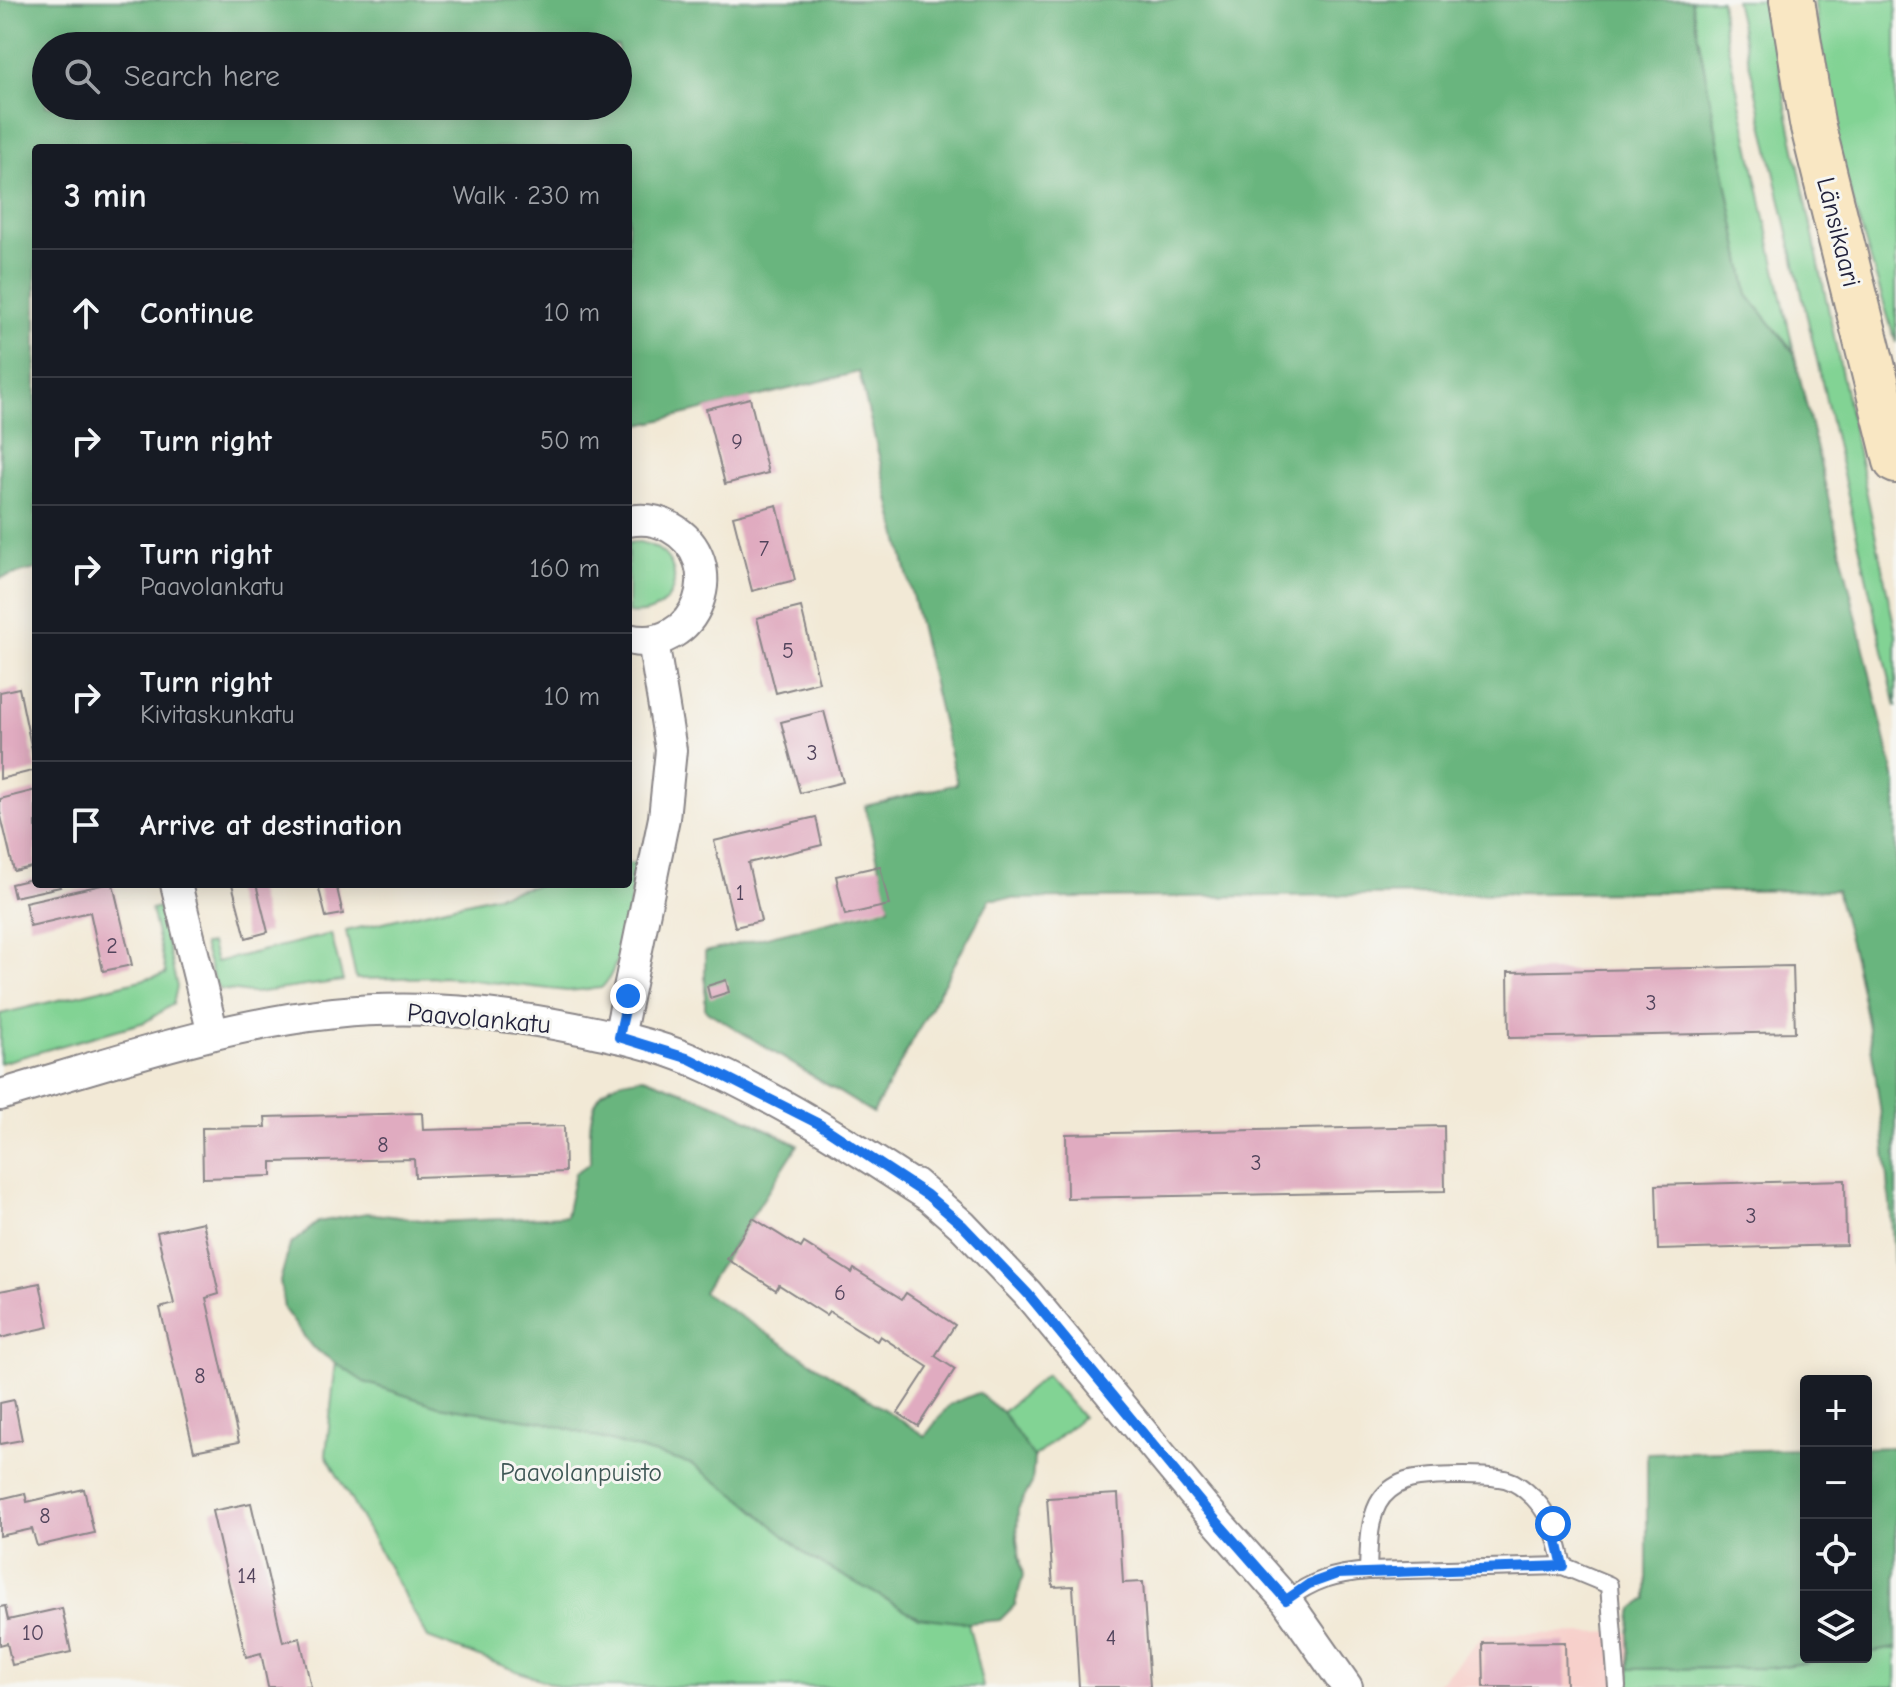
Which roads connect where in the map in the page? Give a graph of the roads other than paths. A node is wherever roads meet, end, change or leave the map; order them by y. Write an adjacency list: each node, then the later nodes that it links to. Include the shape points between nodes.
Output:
1 (1792, 0): 2 (street, Länsikaari, via 1812,123)
2 (1896, 461)
3 (632, 520): 4 (street, via 659,521 683,534 696,551 704,581 689,620 673,633)
4 (641, 640): 7 (street, via 671,750 664,818)
5 (177, 888): 6 (street)
6 (213, 1034): 7 (street, Paavolankatu, via 335,1013 392,1010 540,1021); 8 (street, Paavolankatu)
7 (619, 1037): 11 (street, Paavolankatu, via 690,1059 819,1124 921,1189 1028,1294)
8 (0, 1095)
9 (1563, 1566): 10 (lane); 10 (lane, via 1553,1524 1542,1506 1515,1483 1499,1478 1419,1478 1388,1491 1379,1503 1371,1527); 13 (lane, via 1609,1585)
10 (1368, 1571): 11 (lane, via 1337,1574)
11 (1286, 1600): 12 (street, Paavolankatu)
12 (1347, 1687)
13 (1617, 1687)

